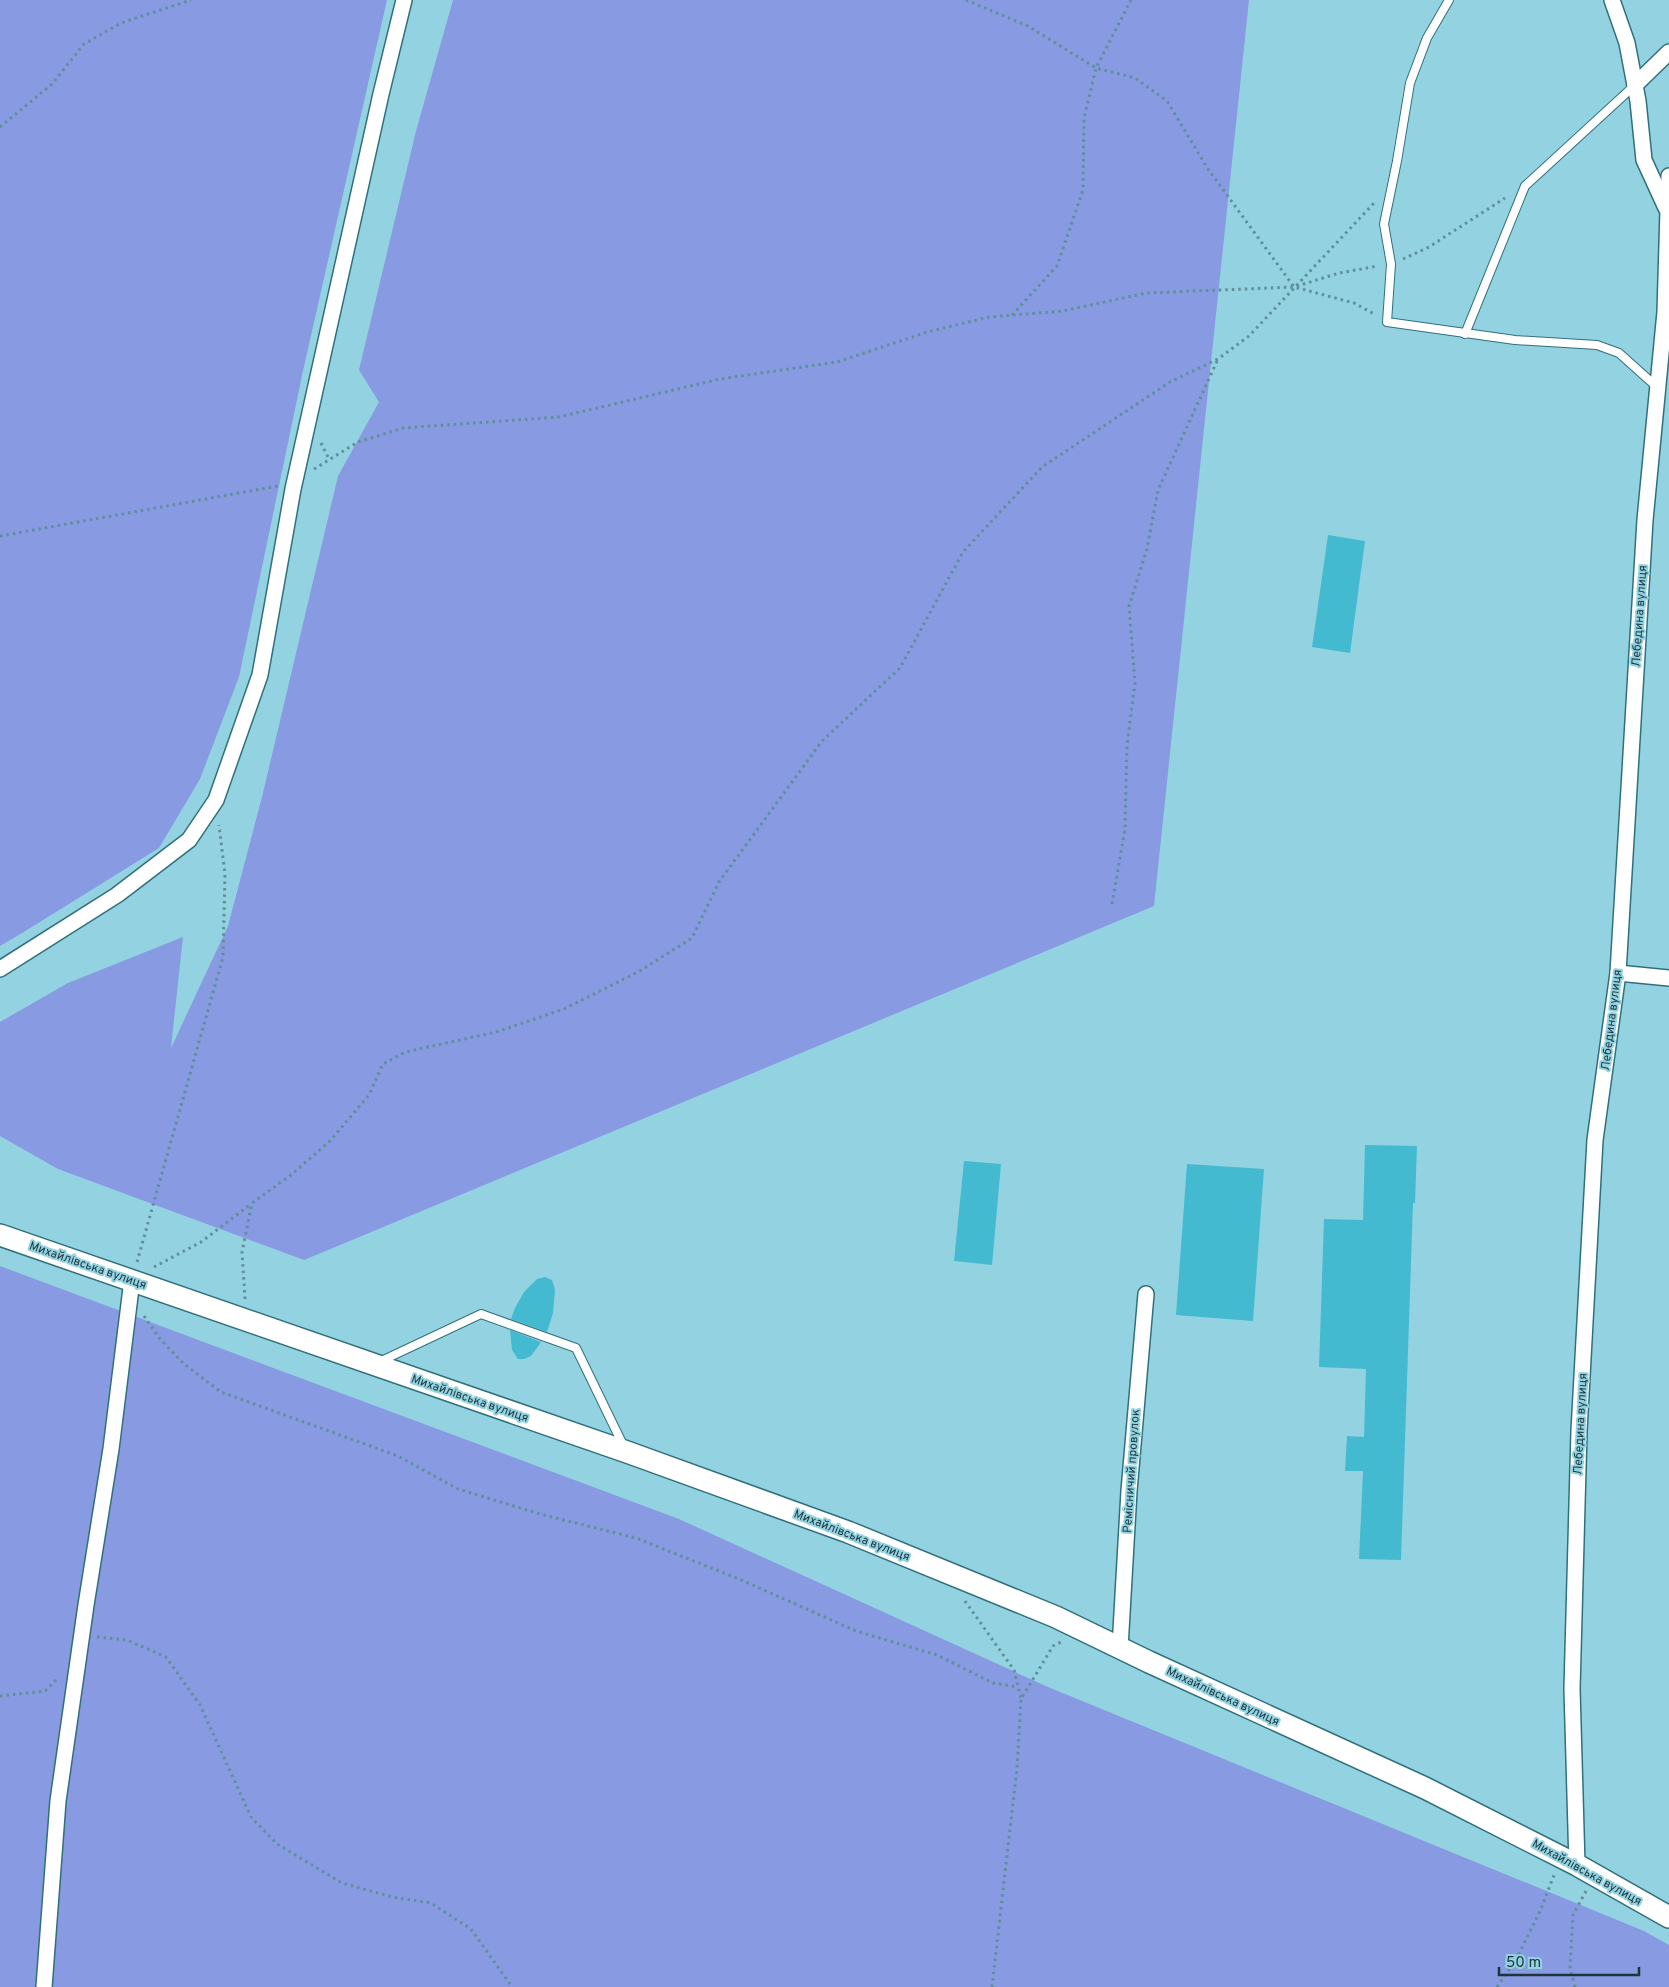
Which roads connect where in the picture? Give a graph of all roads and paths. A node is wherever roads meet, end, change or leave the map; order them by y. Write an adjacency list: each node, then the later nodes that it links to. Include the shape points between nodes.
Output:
1 (191, 0): 10 (path, via 120,23 84,44 52,84)
2 (404, 0): 22 (street)
3 (966, 0): 8 (path, via 1028,26)
4 (1131, 0): 8 (path)
5 (1449, 0): 12 (lane, via 1427,38 1410,83)
6 (1612, 0): 9 (street, via 1627,43)
7 (1669, 52): 9 (street)
8 (1096, 68): 16 (path, via 1135,78 1167,101 1208,170); 17 (path, via 1084,118 1083,190 1057,266)
9 (1635, 86): 13 (lane); 14 (street, via 1644,160)
10 (0, 127)
11 (1669, 176): 14 (street, Лебедина вулиця)
12 (1393, 181): 15 (lane, via 1384,224); 16 (path, via 1362,218)
13 (1525, 186): 15 (path, via 1429,247); 19 (lane)
14 (1668, 212): 21 (street, Лебедина вулиця, via 1665,312)
15 (1391, 264): 16 (path, via 1339,273); 18 (lane)
16 (1294, 287): 17 (path, via 1146,293 1063,311); 18 (path, via 1354,303); 20 (path, via 1249,336)
17 (1011, 316): 22 (path, via 989,317 927,332 837,362 720,379 559,417 403,428 358,442)
18 (1387, 322): 19 (lane)
19 (1465, 334): 21 (lane, via 1596,345 1619,353)
20 (1218, 359): 25 (path, via 1158,490 1147,549 1129,606 1136,683 1127,745 1125,828); 29 (path, via 1170,382 1042,467 964,552 900,668 822,741 719,882 692,938 638,972 564,1009 496,1032 405,1052 383,1064 369,1095 330,1141)
21 (1658, 388): 27 (street, Лебедина вулиця, via 1645,520)
22 (295, 483): 23 (path); 24 (street, via 260,675)
23 (0, 536)
24 (216, 800): 26 (street, via 189,840 117,895); 31 (path, via 225,874 223,957)
25 (1112, 904)
26 (0, 969)
27 (1618, 973): 28 (street); 44 (street, Лебедина вулиця, via 1595,1140 1579,1432 1572,1689)
28 (1669, 978)
29 (252, 1204): 31 (path); 33 (path, via 242,1252)
30 (0, 1235): 31 (main road, Михайлівська вулиця)
31 (131, 1287): 33 (main road, Михайлівська вулиця); 38 (street, via 111,1448); 41 (path, via 160,1339 184,1364 221,1392 398,1456 458,1489 636,1538 740,1579 856,1631 937,1655 993,1683)
32 (1146, 1294): 39 (street, Ремісничий провулок, via 1129,1491)
33 (246, 1319): 34 (main road, Михайлівська вулиця)
34 (372, 1364): 35 (main road, Михайлівська вулиця); 35 (lane, via 482,1314 576,1348)
35 (627, 1452): 36 (main road, Михайлівська вулиця, via 848,1532)
36 (948, 1573): 37 (main road, Михайлівська вулиця); 41 (path, via 1014,1670)
37 (1085, 1631): 39 (main road, Михайлівська вулиця); 43 (path, via 1053,1646)
38 (82, 1635): 40 (street); 47 (path, via 127,1640 166,1657 200,1705 251,1816 277,1844 342,1883 392,1897 432,1903 472,1929)
39 (1120, 1648): 44 (main road, Михайлівська вулиця, via 1425,1788)
40 (78, 1656): 42 (path, via 46,1691); 46 (street, via 58,1801)
41 (1018, 1687): 43 (path)
42 (0, 1696)
43 (1022, 1699): 48 (path)
44 (1577, 1866): 45 (main road, Михайлівська вулиця); 49 (path, via 1541,1909 1517,1958); 50 (path, via 1570,1968)
45 (1669, 1917)
46 (44, 1987)
47 (512, 1987)
48 (992, 1987)
49 (1497, 1987)
50 (1575, 1987)

